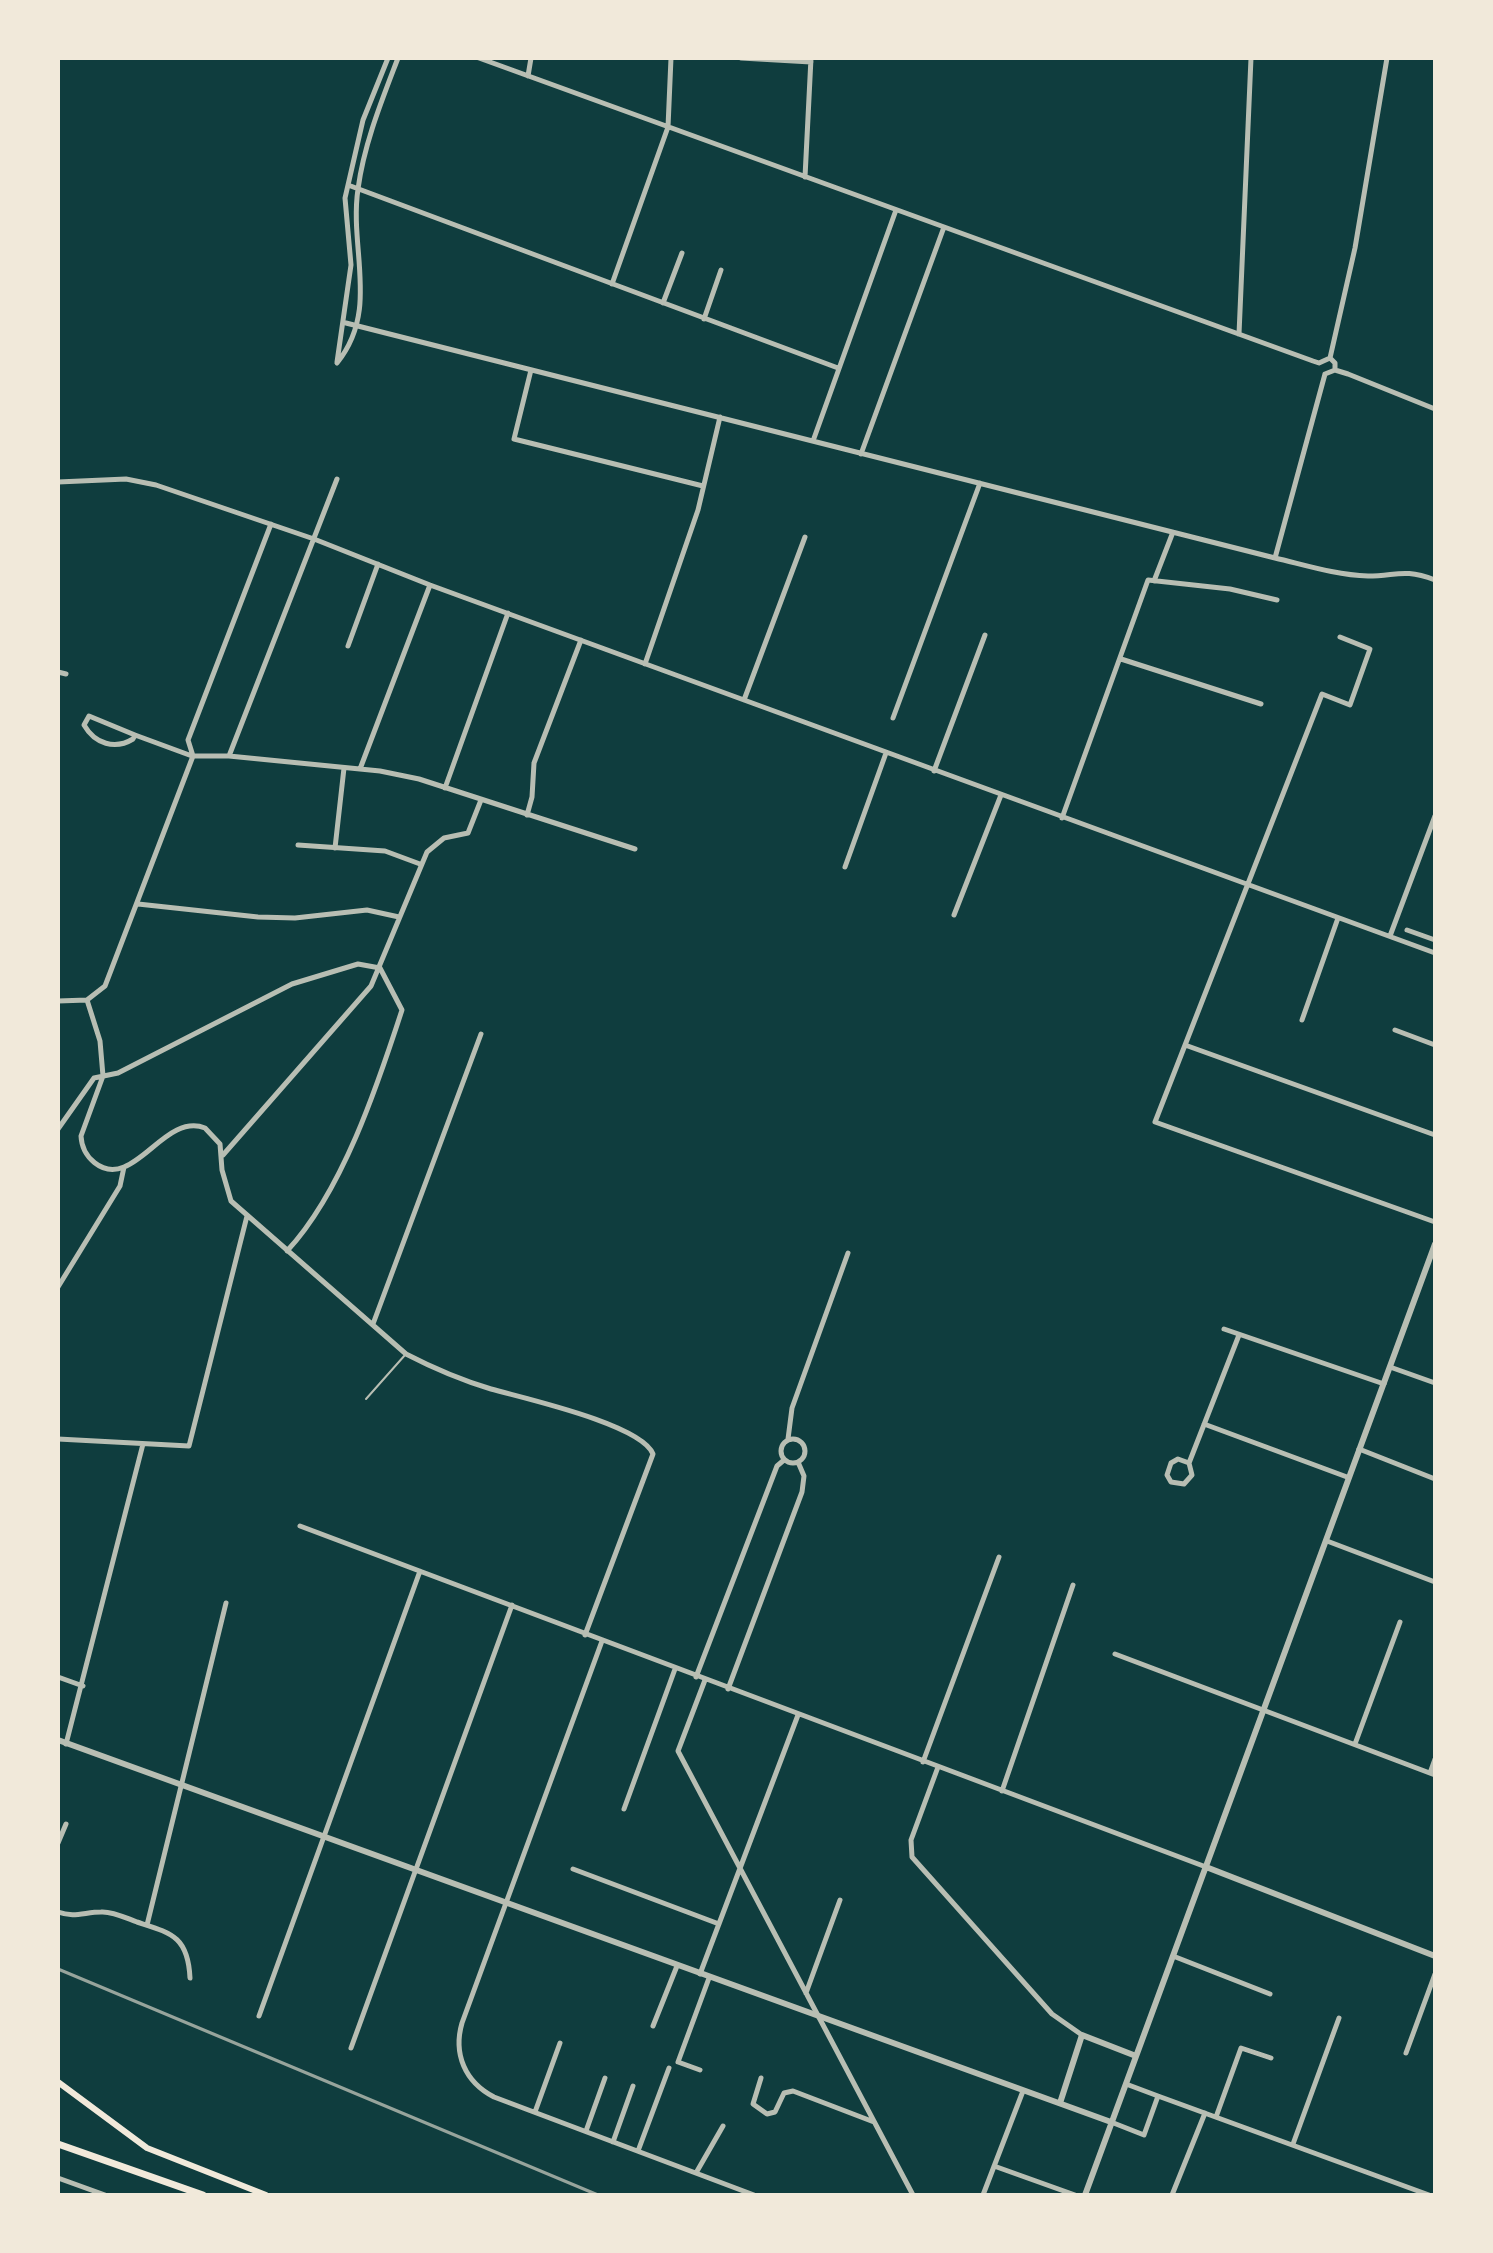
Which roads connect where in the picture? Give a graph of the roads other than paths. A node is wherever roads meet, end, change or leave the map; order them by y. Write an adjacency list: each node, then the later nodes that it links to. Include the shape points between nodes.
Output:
1 (388, 58): 13 (street, via 363,120)
2 (398, 58): 14 (street)
3 (479, 58): 10 (street)
4 (531, 58): 10 (street)
5 (671, 58): 11 (street)
6 (741, 58): 9 (street)
7 (1251, 58): 24 (street)
8 (1387, 58): 25 (street, via 1355,248)
9 (811, 60): 12 (street)
10 (528, 76): 11 (street)
11 (668, 127): 12 (street); 19 (street)
12 (805, 177): 15 (street)
13 (348, 185): 14 (street); 22 (street, via 351,265)
14 (358, 188): 19 (street); 23 (street, via 363,284)
15 (896, 210): 16 (street); 27 (street)
16 (944, 227): 24 (street); 34 (street)
17 (682, 253): 20 (street)
18 (721, 270): 21 (street)
19 (612, 284): 20 (street)
20 (663, 303): 21 (street)
21 (704, 319): 27 (street)
22 (346, 323): 23 (street); 23 (street, via 337,363)
23 (357, 325): 28 (street)
24 (1239, 334): 26 (street)
25 (1330, 358): 26 (street); 29 (street)
26 (1319, 363): 30 (street)
27 (838, 368): 33 (street)
28 (531, 370): 32 (street); 38 (street, via 514,439)
29 (1335, 370): 30 (street); 31 (street)
30 (1325, 374): 43 (street)
31 (1435, 409)
32 (720, 417): 33 (street); 38 (street)
33 (813, 441): 34 (street)
34 (861, 454): 37 (street)
35 (337, 479): 42 (street)
36 (58, 482): 39 (street, via 126,479)
37 (980, 483): 40 (street); 60 (street)
38 (703, 486): 55 (street)
39 (271, 524): 42 (street); 63 (street, via 188,740)
40 (1173, 532): 43 (street); 46 (street)
41 (805, 537): 58 (street)
42 (314, 539): 44 (street); 64 (street)
43 (1275, 558): 45 (street, via 1339,573 1370,576 1399,571)
44 (378, 564): 47 (street); 53 (street)
45 (1435, 580)
46 (1154, 581): 48 (street); 54 (street, via 1148,580)
47 (430, 585): 49 (street); 66 (street)
48 (1277, 600)
49 (508, 613): 52 (street); 68 (street)
50 (985, 635): 67 (street)
51 (1340, 637): 79 (street, via 1370,649 1350,705 1322,694)
52 (581, 640): 55 (street); 71 (street, via 534,763)
53 (348, 646)
54 (1121, 659): 59 (street); 73 (street)
55 (645, 664): 58 (street)
56 (58, 672): 57 (street)
57 (66, 674)
58 (744, 700): 62 (street)
59 (1261, 704)
60 (893, 718)
61 (135, 735): 61 (street, via 89,716 84,721 87,731 116,746); 63 (street)
62 (886, 753): 67 (street); 78 (street)
63 (193, 756): 64 (street); 80 (street)
64 (229, 756): 65 (street)
65 (344, 768): 66 (street); 75 (street)
66 (360, 769): 68 (street)
67 (934, 771): 69 (street)
68 (445, 788): 70 (street)
69 (1001, 795): 73 (street); 81 (street)
70 (481, 800): 71 (street); 77 (street, via 468,833 444,838)
71 (527, 815): 76 (street)
72 (1435, 816): 85 (street)
73 (1062, 818): 79 (street)
74 (298, 845): 75 (street)
75 (335, 848): 77 (street, via 385,851)
76 (635, 849)
77 (420, 864): 82 (street)
78 (845, 867)
79 (1248, 886): 83 (street); 94 (street)
80 (138, 904): 82 (street, via 258,917 367,910); 89 (street, via 105,986)
81 (954, 915)
82 (399, 917): 88 (street)
83 (1338, 918): 85 (street); 91 (street)
84 (1407, 930): 86 (street)
85 (1390, 936): 87 (street)
86 (1435, 940)
87 (1435, 953)
88 (380, 968): 96 (street, via 358,964 292,984); 99 (street, via 342,1021); 104 (street, via 402,1010 329,1196)
89 (87, 1000): 90 (street); 96 (street, via 100,1041)
90 (58, 1001)
91 (1302, 1020)
92 (1395, 1030): 95 (street)
93 (481, 1034): 108 (street)
94 (1185, 1045): 98 (street); 102 (street, via 1155,1122)
95 (1435, 1045)
96 (103, 1076): 97 (street, via 94,1078); 100 (street, via 81,1145 102,1167)
97 (58, 1129)
98 (1435, 1135)
99 (223, 1155): 100 (street, via 205,1128 183,1127); 101 (street, via 226,1194)
100 (124, 1167): 107 (street, via 120,1186)
101 (247, 1216): 104 (street); 119 (street, via 189,1446)
102 (1435, 1222)
103 (1435, 1244): 106 (street)
104 (287, 1251): 108 (street)
105 (848, 1253): 118 (street, via 792,1408)
106 (1434, 1253): 112 (street)
107 (58, 1287)
108 (373, 1324): 111 (street)
109 (1224, 1329): 110 (street)
110 (1239, 1335): 114 (street); 116 (street)
111 (406, 1354): 115 (lane); 135 (street, via 436,1370 619,1429 650,1446 653,1454)
112 (1390, 1367): 113 (street); 114 (street)
113 (1435, 1383)
114 (1384, 1384): 120 (street)
115 (366, 1399)
116 (1204, 1424): 123 (street); 124 (street)
117 (58, 1439): 119 (street)
118 (788, 1439): 121 (street, via 781,1446); 122 (street, via 804,1446)
119 (143, 1444): 142 (street)
120 (1358, 1449): 124 (street); 125 (street)
121 (784, 1460): 122 (street); 140 (street, via 777,1466)
122 (798, 1462): 143 (street, via 804,1476 802,1492)
123 (1189, 1463): 123 (street, via 1190,1479 1184,1484 1171,1482 1171,1463)
124 (1347, 1477): 127 (street)
125 (1435, 1479)
126 (300, 1526): 129 (street)
127 (1327, 1541): 130 (street); 144 (street)
128 (999, 1557): 150 (street)
129 (420, 1571): 133 (street); 157 (street)
130 (1435, 1582)
131 (1073, 1585): 154 (street)
132 (226, 1603): 153 (street)
133 (512, 1605): 135 (street); 162 (street)
134 (1400, 1622): 148 (street)
135 (585, 1635): 136 (street)
136 (602, 1641): 138 (street); 164 (street)
137 (1115, 1654): 144 (street)
138 (675, 1669): 140 (street); 155 (street)
139 (58, 1677): 142 (street)
140 (696, 1677): 141 (street)
141 (705, 1680): 143 (street); 161 (street, via 678,1751)
142 (83, 1686): 147 (street)
143 (728, 1689): 145 (street)
144 (1263, 1709): 148 (street); 159 (street)
145 (798, 1715): 150 (street); 161 (street)
146 (58, 1740): 147 (street)
147 (66, 1744): 153 (street)
148 (1355, 1744): 152 (street)
149 (1435, 1759): 152 (street)
150 (923, 1762): 151 (street)
151 (938, 1767): 154 (street); 181 (street, via 911,1840 912,1857 1052,2014)
152 (1432, 1774)
153 (181, 1785): 157 (street); 167 (street)
154 (1002, 1791): 159 (street)
155 (624, 1809)
156 (66, 1824): 158 (street)
157 (323, 1838): 162 (street); 177 (street)
158 (58, 1843)
159 (1206, 1867): 168 (street); 169 (street)
160 (573, 1869): 166 (street)
161 (740, 1870): 166 (street); 176 (street)
162 (414, 1871): 164 (street); 183 (street)
163 (840, 1900): 176 (street)
164 (505, 1903): 170 (street); 197 (street, via 462,2023 459,2050 479,2088)
165 (58, 1912): 167 (street, via 105,1912)
166 (719, 1924): 172 (street)
167 (147, 1925): 173 (street, via 164,1928 180,1942)
168 (1173, 1956): 175 (street); 185 (street)
169 (1435, 1956)
170 (677, 1966): 172 (street); 180 (street)
171 (1435, 1974): 184 (street)
172 (700, 1975): 174 (street)
173 (190, 1978)
174 (709, 1978): 178 (street); 188 (street, via 678,2062)
175 (1270, 1994)
176 (806, 1995): 178 (street)
177 (259, 2016)
178 (818, 2018): 194 (street); 200 (street)
179 (1339, 2018): 206 (street)
180 (653, 2026)
181 (1082, 2035): 185 (street); 196 (street)
182 (560, 2043): 197 (street)
183 (351, 2048)
184 (1406, 2053)
185 (1136, 2056): 192 (street)
186 (1271, 2058): 199 (street, via 1241,2048)
187 (669, 2068): 207 (street)
188 (700, 2070)
189 (605, 2078): 203 (street)
190 (761, 2078): 200 (street, via 753,2102 759,2110 773,2113 782,2095 793,2091)
191 (58, 2082): 213 (main road, via 147,2148)
192 (1126, 2084): 195 (street); 201 (street)
193 (633, 2086): 204 (street)
194 (1023, 2091): 196 (street); 208 (street)
195 (1158, 2096): 198 (street); 201 (street, via 1144,2135)
196 (1060, 2103): 201 (street)
197 (535, 2112): 203 (street)
198 (1205, 2113): 199 (street); 219 (street)
199 (1216, 2117): 206 (street)
200 (875, 2122): 215 (street)
201 (1111, 2122): 218 (street)
202 (723, 2126): 209 (street)
203 (586, 2131): 204 (street)
204 (613, 2142): 207 (street)
205 (58, 2144): 212 (main road)
206 (1293, 2144): 220 (street)
207 (638, 2151): 209 (street)
208 (994, 2166): 216 (street); 217 (street)
209 (696, 2173): 214 (street)
210 (58, 2178): 211 (street)
211 (105, 2195)
212 (203, 2195)
213 (266, 2195)
214 (754, 2195)
215 (913, 2195)
216 (983, 2195)
217 (1075, 2195)
218 (1085, 2195)
219 (1172, 2195)
220 (1429, 2195)

